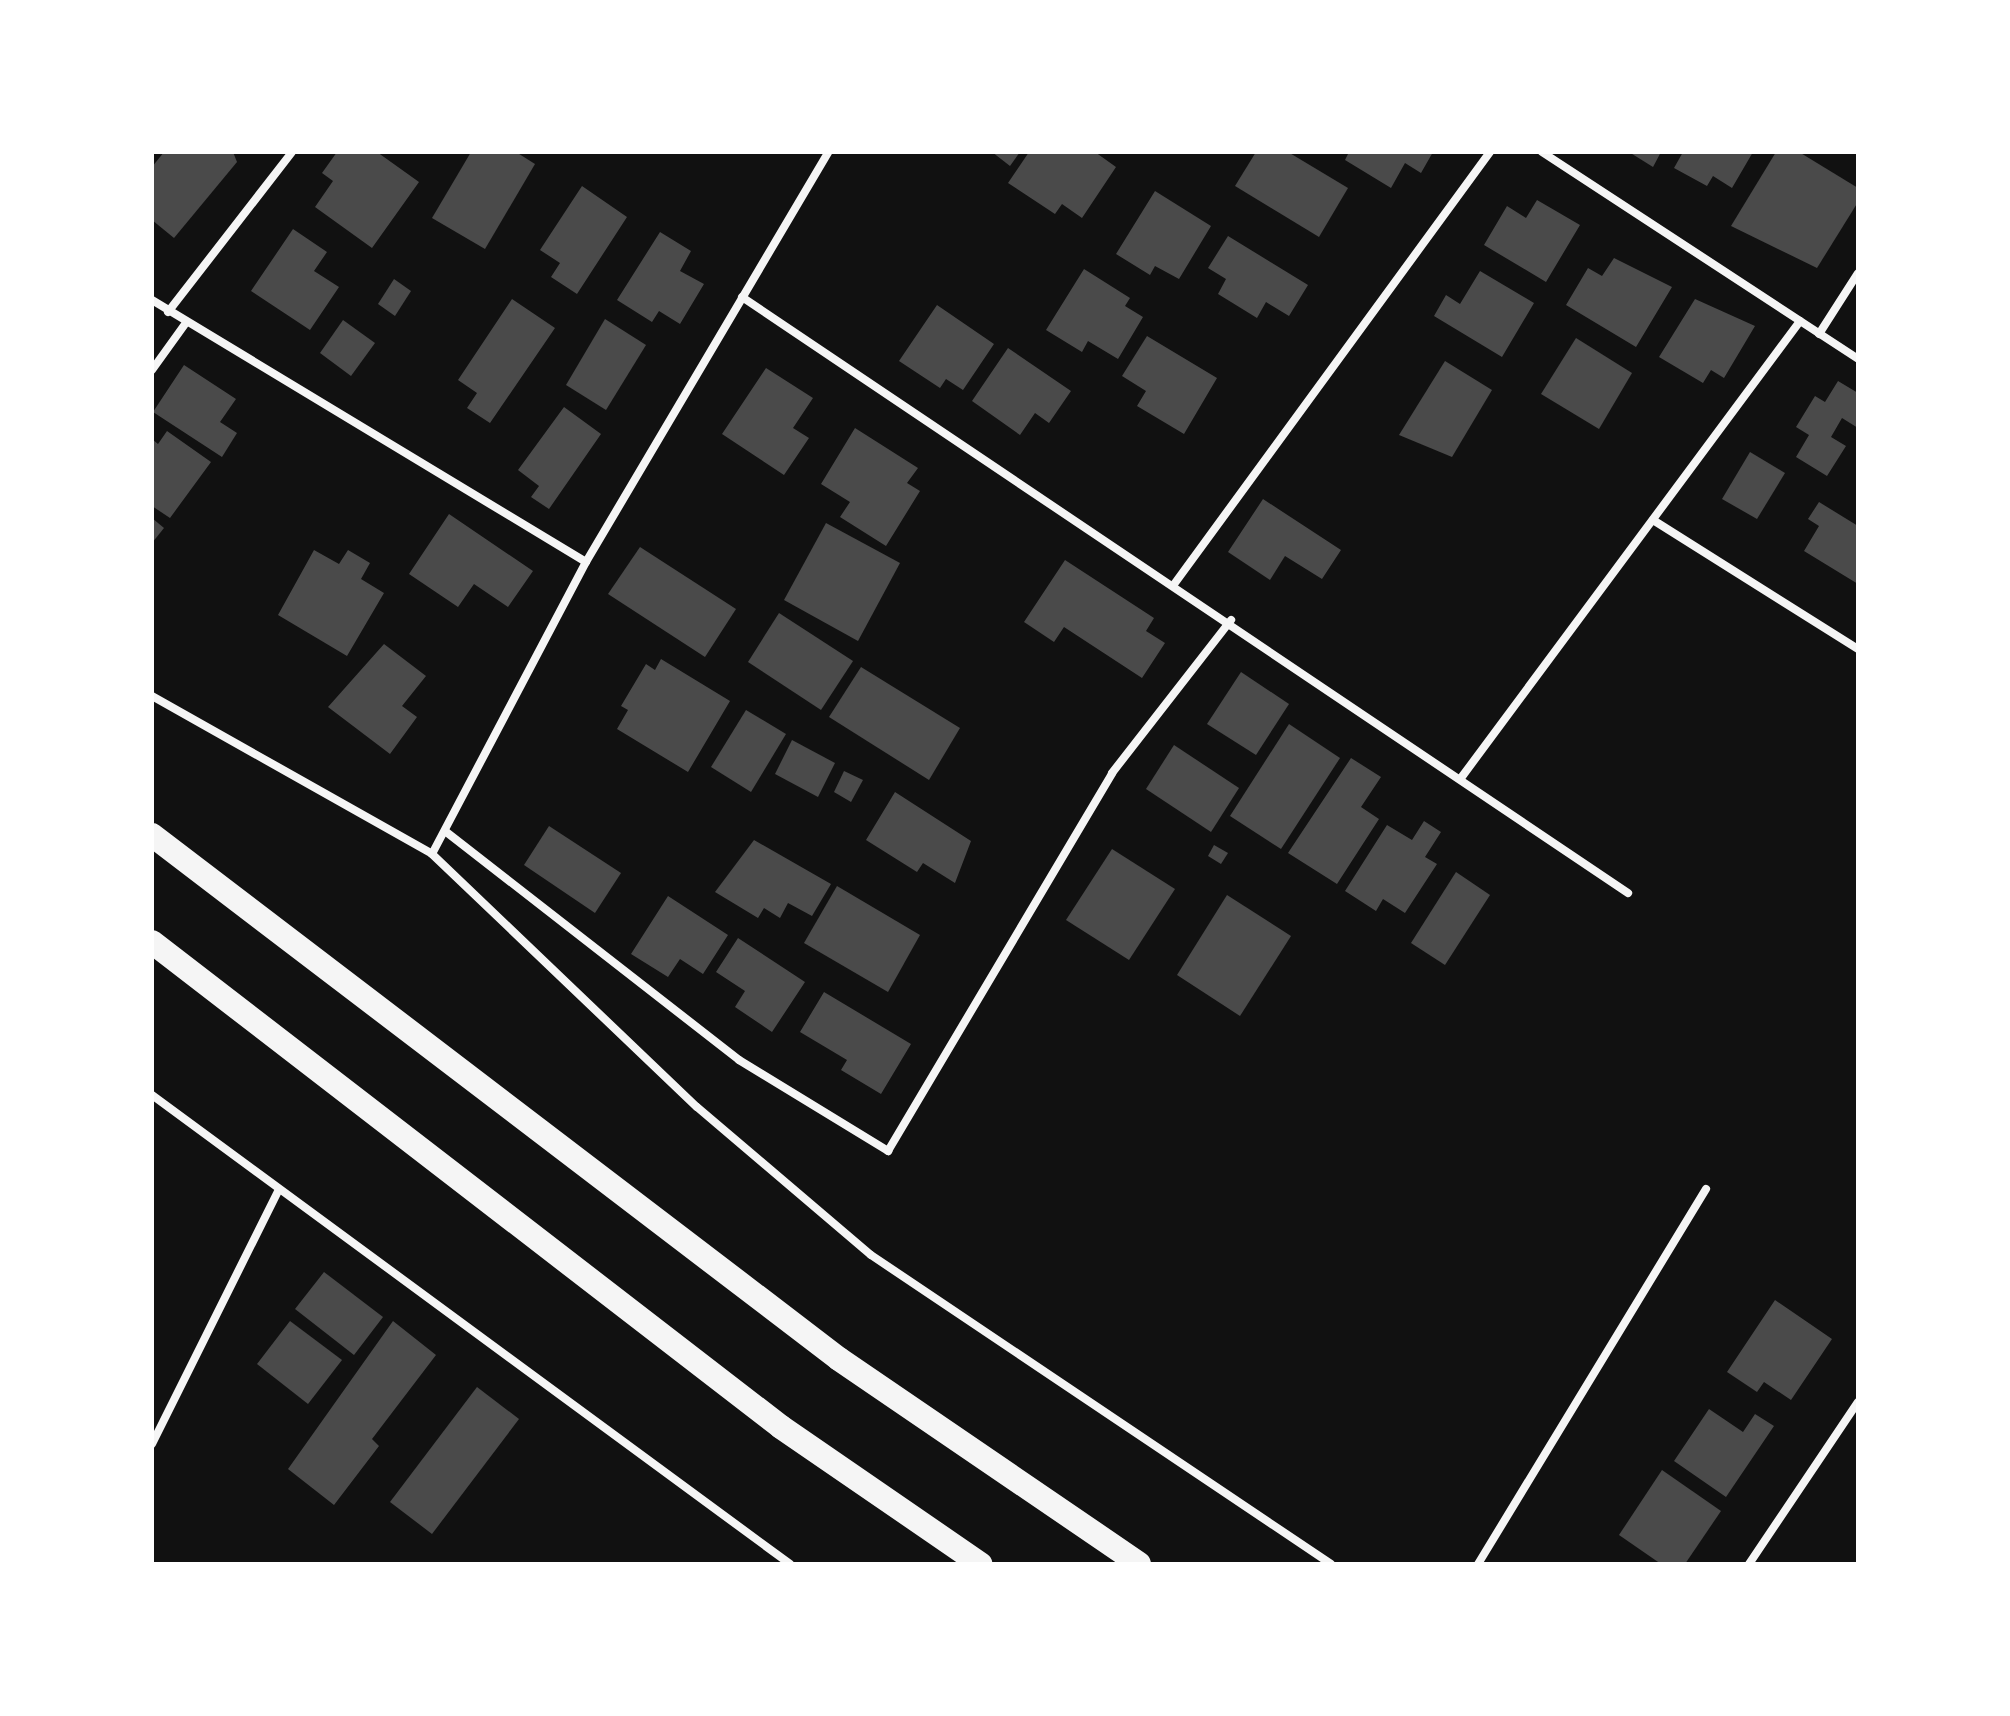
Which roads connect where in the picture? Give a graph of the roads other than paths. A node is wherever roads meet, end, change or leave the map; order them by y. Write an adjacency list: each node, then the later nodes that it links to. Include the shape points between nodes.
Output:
1 (292, 152): 8 (street)
2 (828, 152): 6 (street)
3 (1490, 152): 16 (street)
4 (1542, 152): 9 (street)
5 (1858, 273): 11 (street)
6 (742, 297): 15 (street); 16 (street)
7 (152, 300): 8 (street)
8 (168, 312): 10 (street)
9 (1800, 321): 11 (street); 14 (street)
10 (185, 324): 13 (street); 15 (street)
11 (1819, 334): 12 (street)
12 (1858, 359)
13 (152, 370)
14 (1653, 520): 18 (street); 20 (street)
15 (586, 562): 21 (street)
16 (1175, 583): 17 (street)
17 (1231, 620): 20 (street); 21 (street, via 1112,773 888,1151 739,1060)
18 (1858, 649)
19 (152, 696): 23 (street)
20 (1461, 778): 24 (street)
21 (445, 831): 23 (street)
22 (152, 835): 33 (highway, via 839,1359)
23 (432, 854): 34 (street, via 697,1107 871,1255)
24 (1628, 893)
25 (152, 942): 32 (highway, via 781,1427)
26 (152, 1095): 28 (street)
27 (1706, 1189): 35 (street)
28 (278, 1191): 30 (street); 31 (street)
29 (1858, 1402): 36 (street)
30 (152, 1444)
31 (790, 1564)
32 (980, 1564)
33 (1139, 1564)
34 (1331, 1564)
35 (1478, 1564)
36 (1749, 1564)

